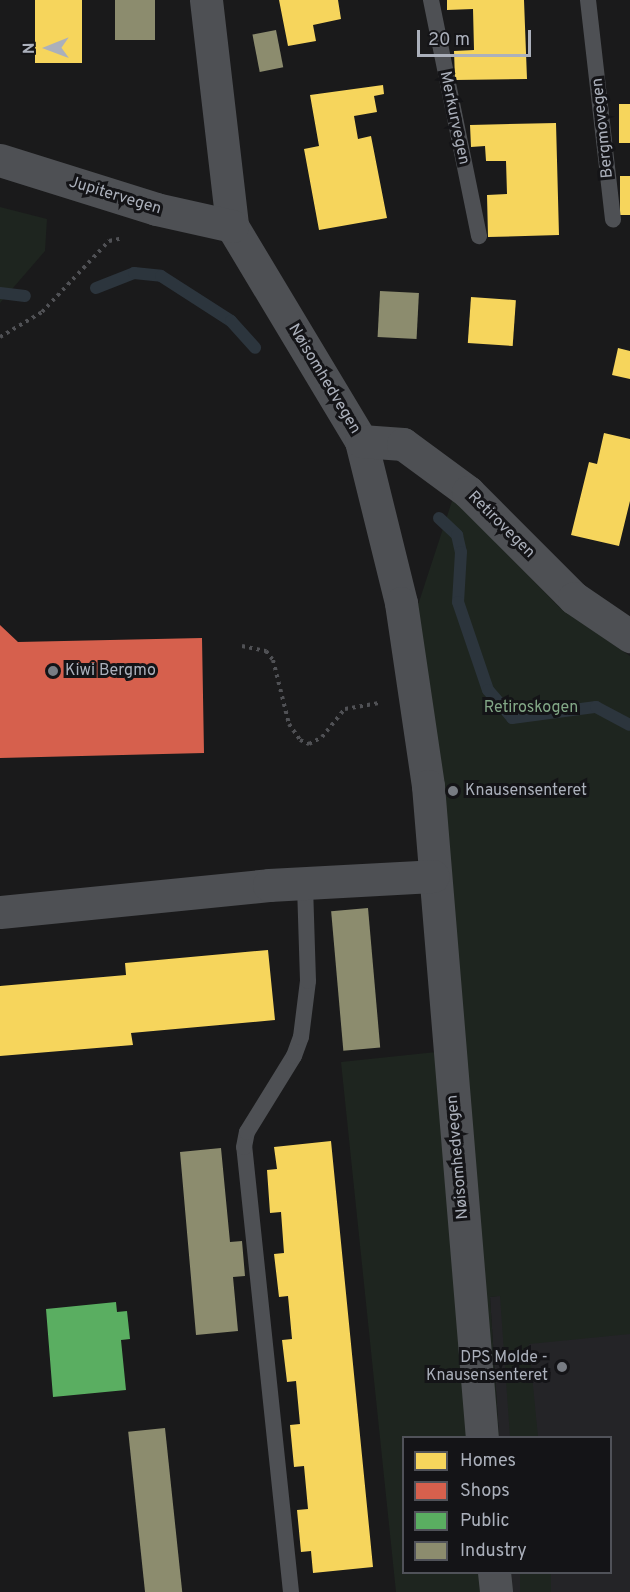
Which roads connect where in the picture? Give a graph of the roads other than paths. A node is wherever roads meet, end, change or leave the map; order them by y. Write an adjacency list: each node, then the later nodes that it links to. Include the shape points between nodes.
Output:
1 (206, 0): 6 (street, Nøisomhedvegen)
2 (431, 0): 7 (lane, Merkurvegen)
3 (588, 0): 5 (lane, Bergmovegen)
4 (0, 160): 6 (street, Jupitervegen, via 156,209)
5 (613, 220)
6 (232, 226): 8 (street, Nøisomhedvegen)
7 (479, 236)
8 (361, 441): 9 (street, Retirovegen, via 403,444 468,492 574,598); 10 (street, Nøisomhedvegen, via 401,603 428,786)
9 (630, 636)
10 (433, 876): 11 (street); 13 (street, Nøisomhedvegen)
11 (305, 884): 12 (street); 15 (lane, via 308,981 301,1037 294,1056 247,1132 244,1147)
12 (0, 912)
13 (482, 1436)
14 (494, 1574): 16 (street)
15 (291, 1592)
16 (496, 1592)

